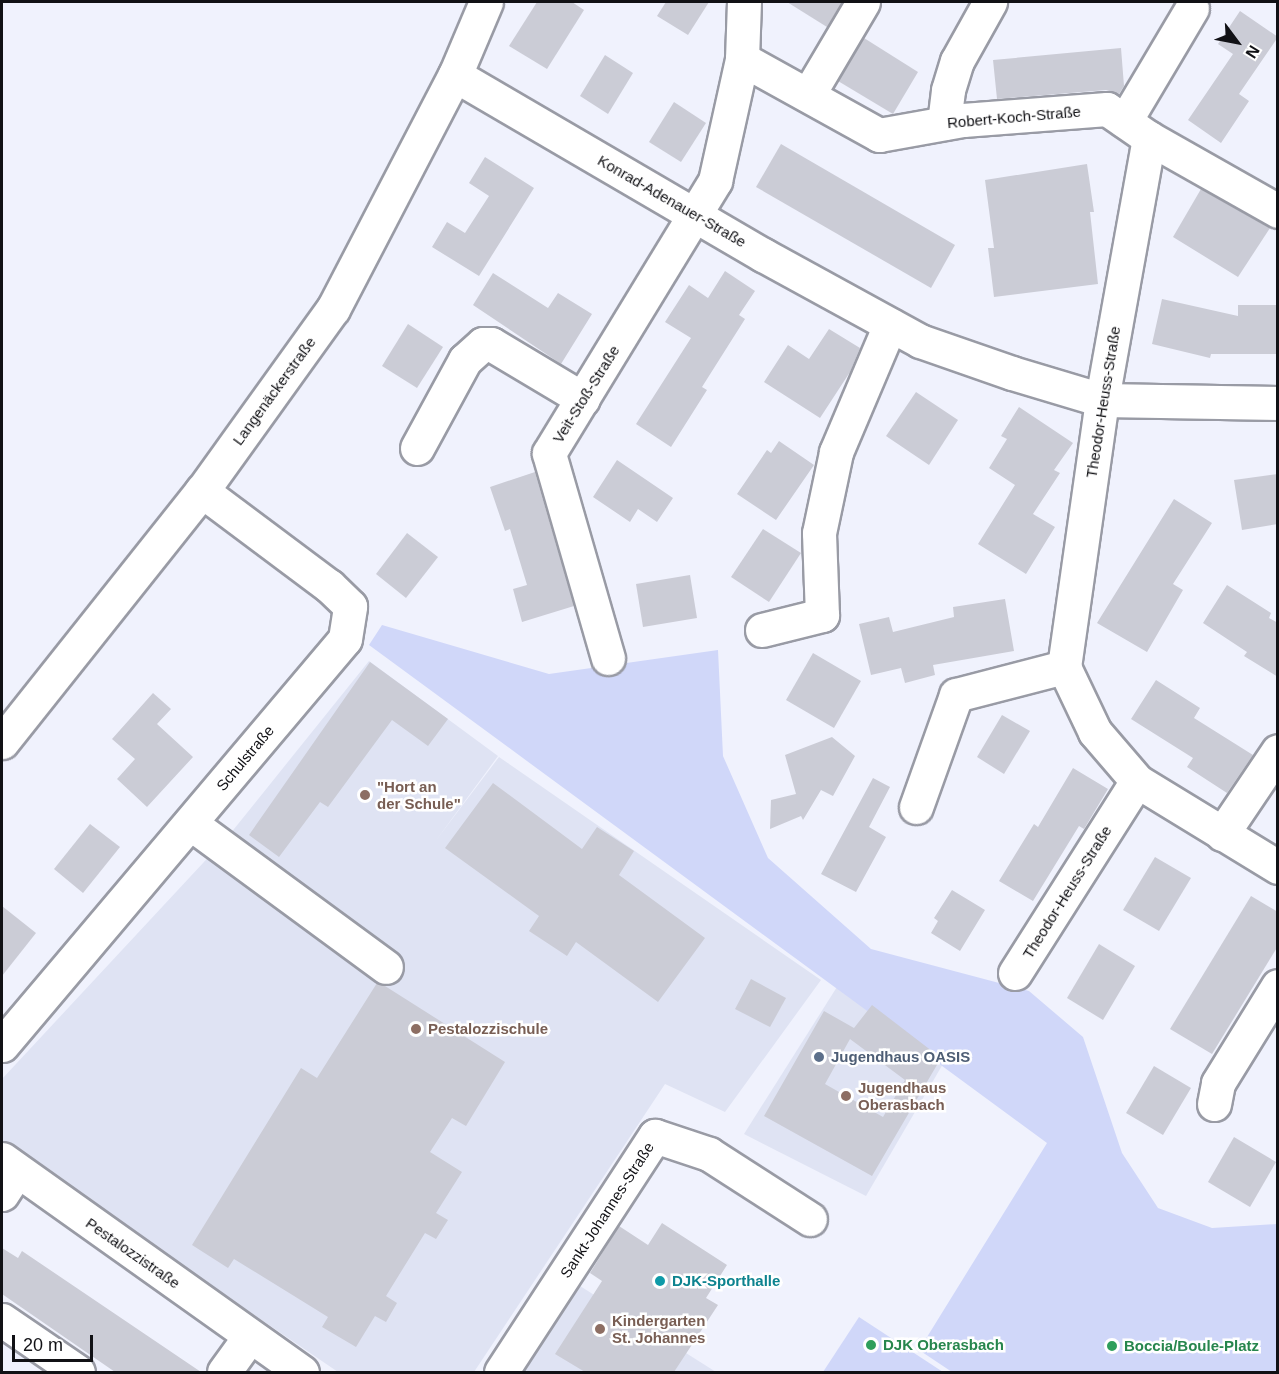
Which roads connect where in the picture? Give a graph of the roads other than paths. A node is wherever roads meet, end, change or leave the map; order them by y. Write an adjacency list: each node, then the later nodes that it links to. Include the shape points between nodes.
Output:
1 (486, 2): 7 (street, Langenäckerstraße)
2 (744, 2): 6 (street, Veit-Stoß-Straße)
3 (864, 2): 8 (street)
4 (990, 2): 9 (street, via 957,61)
5 (1192, 8): 10 (street)
6 (742, 59): 8 (street, Robert-Koch-Straße); 12 (street, Veit-Stoß-Straße, via 715,181)
7 (455, 75): 12 (street, Konrad-Adenauer-Straße); 18 (street, Langenäckerstraße, via 333,309)
8 (808, 95): 9 (street, Robert-Koch-Straße, via 879,135)
9 (944, 123): 10 (street, Robert-Koch-Straße, via 1107,109)
10 (1137, 130): 11 (street, Robert-Koch-Straße); 15 (street, Theodor-Heuss-Straße)
11 (1278, 212)
12 (696, 214): 13 (street, Konrad-Adenauer-Straße); 14 (street, Veit-Stoß-Straße)
13 (890, 325): 15 (street, Konrad-Adenauer-Straße, via 991,366); 19 (street, via 836,452 819,533 822,615)
14 (583, 399): 17 (street, via 491,344 483,344 465,360); 20 (street, Veit-Stoß-Straße, via 549,453)
15 (1102, 400): 16 (street, Konrad-Adenauer-Straße); 21 (street, Theodor-Heuss-Straße)
16 (1278, 403)
17 (417, 448)
18 (202, 491): 22 (street, Langenäckerstraße); 26 (street, Schulstraße, via 350,606 345,639)
19 (762, 630)
20 (608, 658)
21 (1064, 667): 24 (street, via 1095,732); 25 (street, via 956,695)
22 (2, 742)
23 (1278, 751): 27 (street)
24 (1137, 781): 27 (street); 30 (street, Theodor-Heuss-Straße)
25 (916, 807)
26 (190, 823): 29 (street); 32 (street, Schulstraße)
27 (1222, 834): 28 (street)
28 (1278, 867)
29 (387, 967)
30 (1015, 973)
31 (1278, 986): 33 (street, via 1218,1083)
32 (2, 1045)
33 (1214, 1104)
34 (7, 1174): 37 (street, Pestalozzistraße)
35 (810, 1219): 41 (street, Sankt-Johannes-Straße, via 710,1154 655,1136)
36 (2, 1320): 38 (street)
37 (249, 1336): 39 (street); 40 (street, Pestalozzistraße)
38 (78, 1372)
39 (224, 1372)
40 (302, 1372)
41 (501, 1372)

